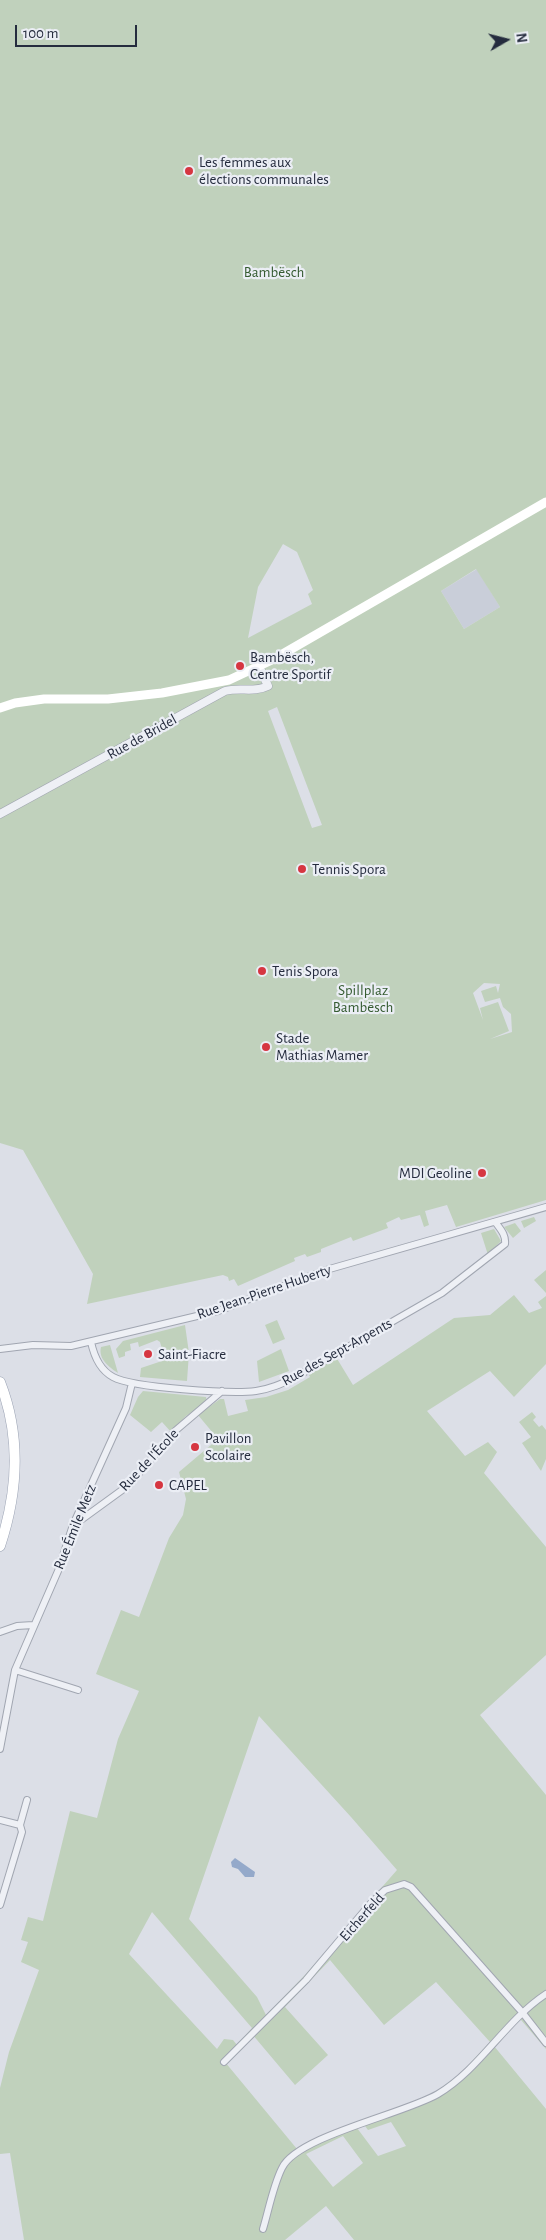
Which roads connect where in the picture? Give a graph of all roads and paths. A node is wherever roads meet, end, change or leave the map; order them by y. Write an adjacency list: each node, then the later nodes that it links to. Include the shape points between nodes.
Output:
1 (546, 502): 2 (main road)
2 (259, 666): 3 (main road, via 229,680 162,693 108,699 44,699); 4 (street, Rue de Bridel, via 268,686 261,690 236,688 225,691)
3 (0, 708)
4 (0, 814)
5 (546, 1207): 6 (street)
6 (496, 1223): 7 (street, Rue Jean-Pierre Huberty, via 326,1270 218,1311); 11 (street, Rue des Sept-Arpents, via 504,1233 505,1244 442,1294 284,1383 257,1391)
7 (91, 1342): 8 (street, Rue Jean-Pierre Huberty, via 71,1346 18,1345); 10 (street, Rue des Sept-Arpents, via 100,1365 111,1376)
8 (0, 1349)
9 (0, 1382): 13 (main road, via 10,1413 15,1450 14,1489)
10 (132, 1383): 11 (street, Rue des Sept-Arpents); 12 (street, Rue Émile Metz, via 126,1408)
11 (222, 1391): 12 (street, Rue de l'École, via 176,1431 129,1485)
12 (73, 1526): 14 (street, Rue Émile Metz, via 58,1571)
13 (0, 1546)
14 (33, 1625): 15 (street); 16 (street, Rue Émile Metz)
15 (0, 1632)
16 (15, 1670): 17 (street); 18 (street, Rue Émile Metz)
17 (78, 1690)
18 (0, 1748)
19 (27, 1800): 21 (street)
20 (0, 1820): 21 (street)
21 (20, 1826): 22 (street, via 22,1832)
22 (0, 1905)
23 (546, 1994): 24 (street)
24 (522, 2012): 25 (street, Eicherfeld); 26 (street, Eicherfeld, via 410,1887 398,1884 385,1890 371,1903 306,1980); 27 (street, via 463,2074 439,2094 344,2130 298,2151 287,2160)
25 (546, 2043)
26 (224, 2062)
27 (263, 2229)

